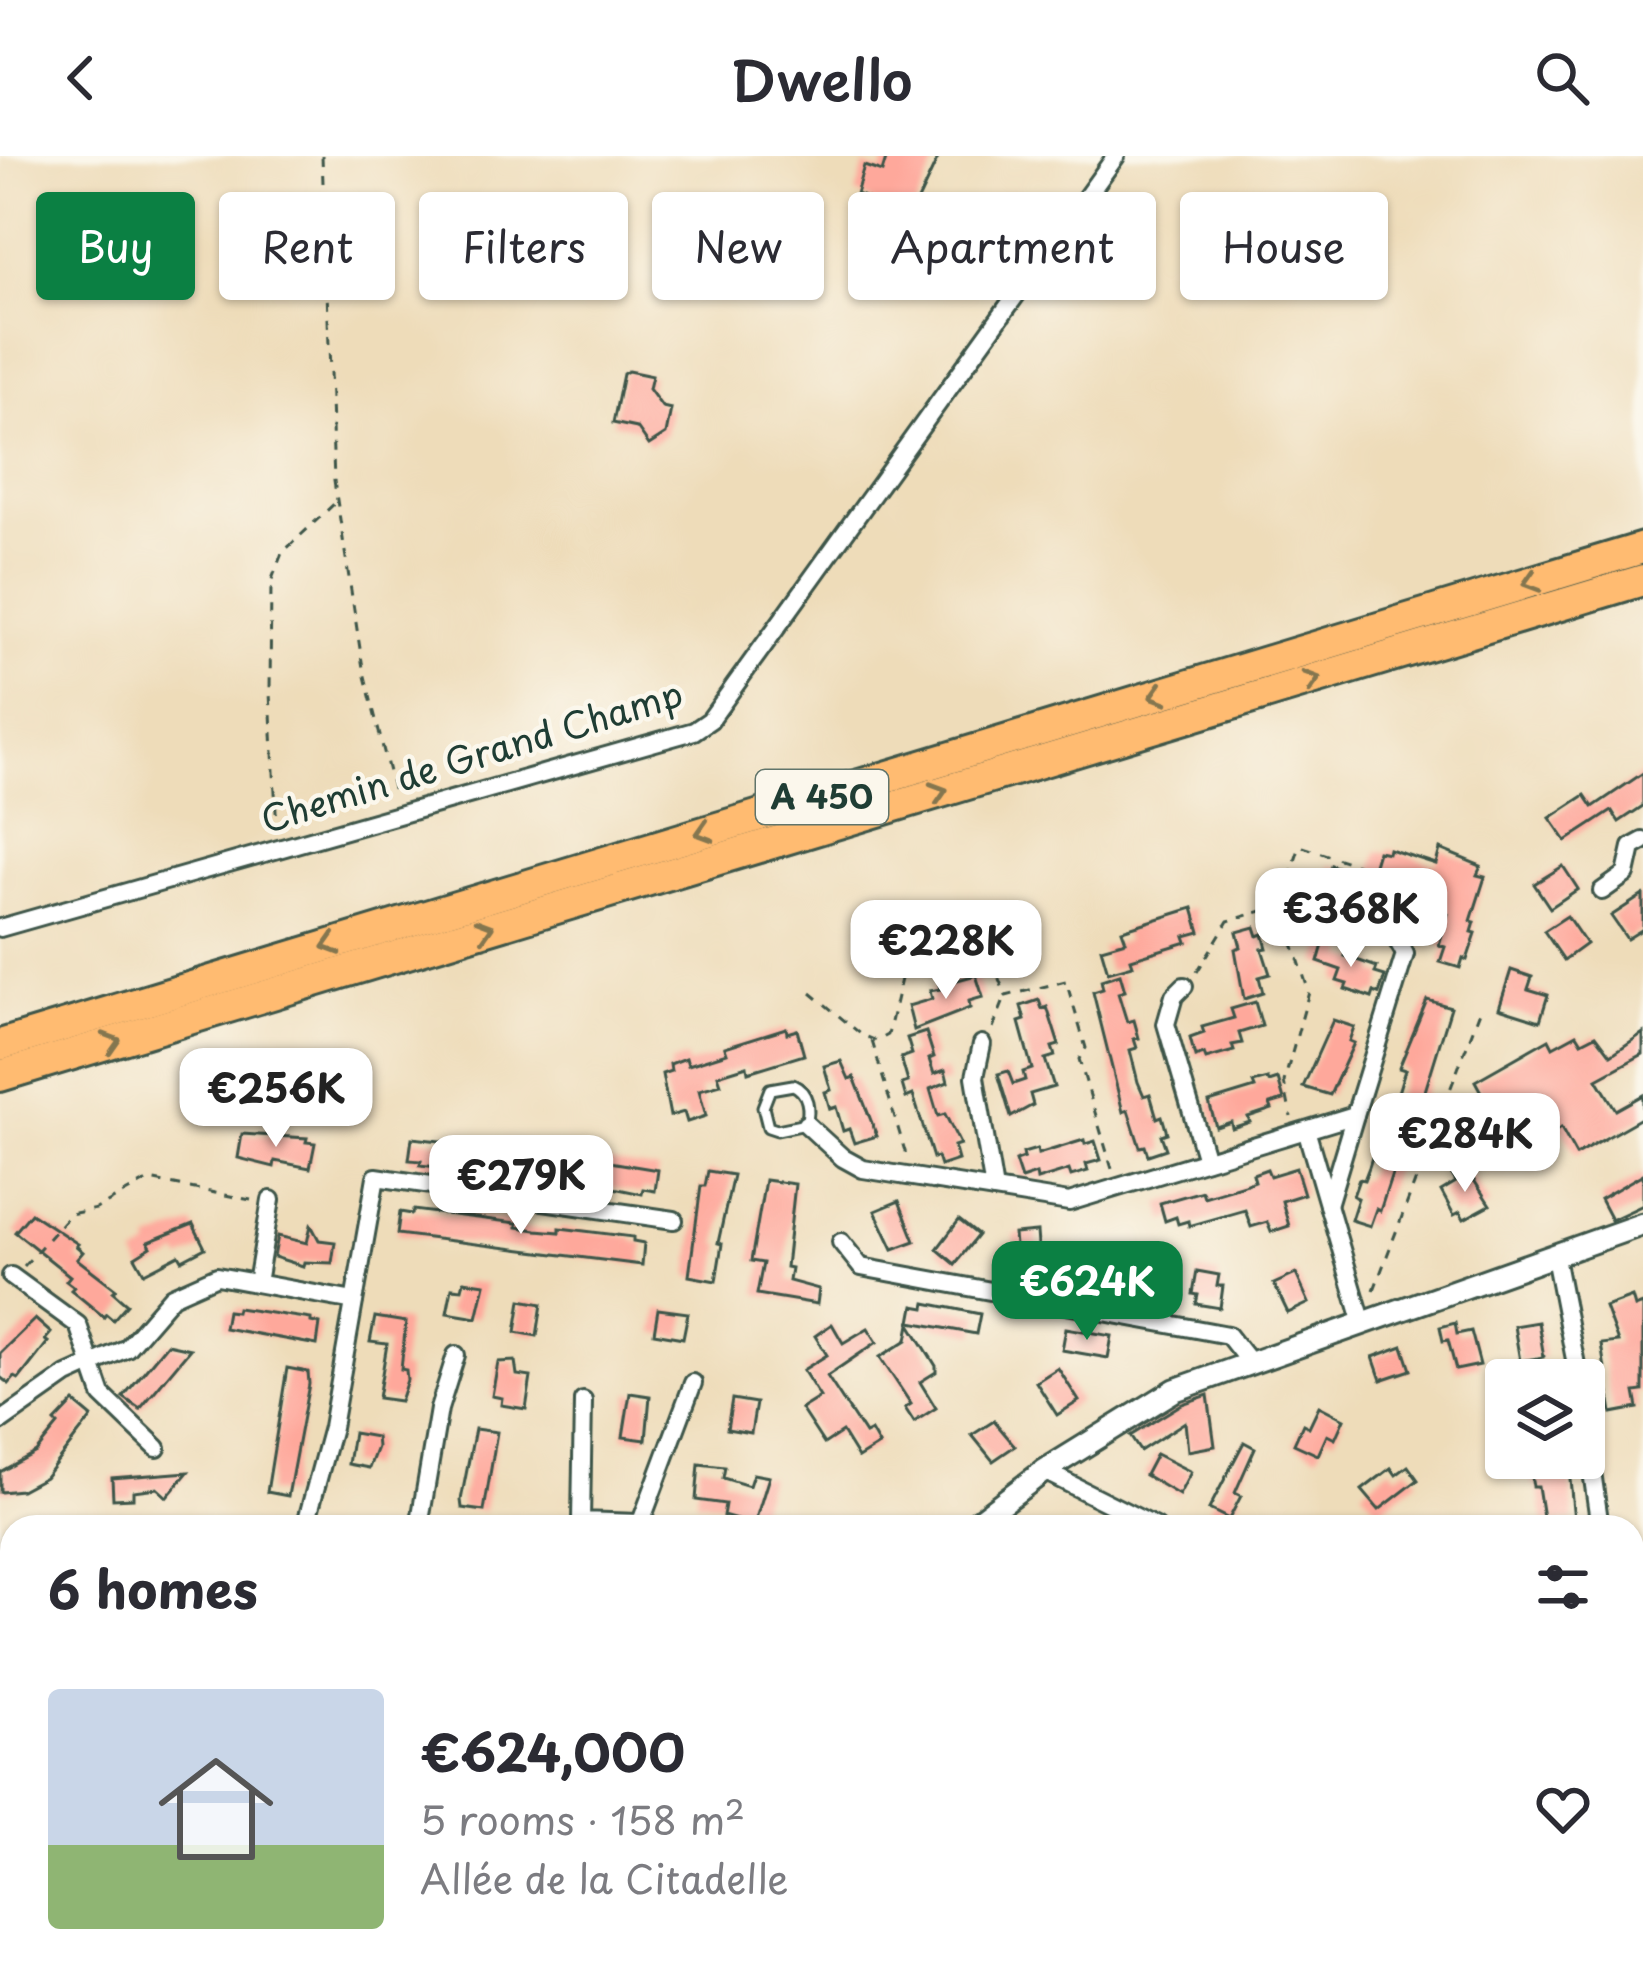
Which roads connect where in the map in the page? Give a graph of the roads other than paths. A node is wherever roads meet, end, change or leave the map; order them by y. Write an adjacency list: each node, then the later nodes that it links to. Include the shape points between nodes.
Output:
1 (1116, 156): 7 (street, Chemin de Grand Champ, via 710,720 694,731)
2 (1643, 548): 10 (highway, A 450, one-way to 10)
3 (1643, 580): 11 (highway, A 450, one-way to 3)
4 (1643, 842): 5 (street, via 1632,848 1626,874)
5 (1602, 891)
6 (1388, 924): 12 (street, via 1405,954)
7 (0, 928)
8 (1184, 986): 15 (street, via 1166,1024)
9 (982, 1044): 16 (street, via 975,1077)
10 (0, 1045)
11 (0, 1076)
12 (1355, 1115): 14 (street); 18 (street)
13 (806, 1124): 13 (lane, via 800,1088 770,1089 763,1107 768,1127); 16 (street, via 863,1169)
14 (1301, 1134): 15 (street); 18 (street)
15 (1206, 1160): 16 (street, via 1070,1202)
16 (994, 1190)
17 (271, 1200): 24 (street)
18 (1328, 1204): 26 (street)
19 (674, 1220): 25 (street, via 376,1177)
20 (1643, 1224): 22 (street)
21 (841, 1242): 29 (street, via 862,1267 1228,1336)
22 (1555, 1257): 26 (street); 28 (street)
23 (11, 1276): 30 (street, via 79,1324)
24 (257, 1283): 25 (street); 30 (street, via 217,1276 172,1296 127,1348)
25 (354, 1301): 37 (street)
26 (1360, 1314): 29 (street)
27 (457, 1355): 38 (street)
28 (1575, 1359)
29 (1250, 1363): 35 (street, via 1175,1390)
30 (91, 1364): 33 (street); 34 (street, via 102,1395)
31 (693, 1383): 40 (street)
32 (583, 1401): 39 (street)
33 (0, 1422)
34 (158, 1448)
35 (1044, 1471): 41 (street); 42 (street)
36 (1593, 1479): 43 (street)
37 (308, 1515)
38 (421, 1515)
39 (580, 1515)
40 (643, 1515)
41 (986, 1515)
42 (1132, 1515)
43 (1598, 1515)

